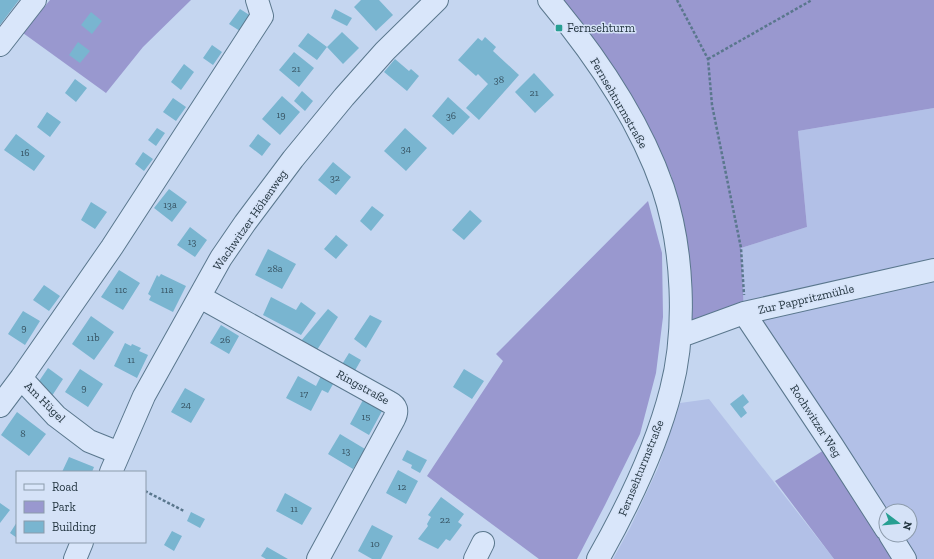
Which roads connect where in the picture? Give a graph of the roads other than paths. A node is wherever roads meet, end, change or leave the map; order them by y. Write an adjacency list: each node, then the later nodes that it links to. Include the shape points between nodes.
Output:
1 (35, 0): 5 (street)
2 (257, 0): 10 (street, via 262,16 112,247)
3 (437, 0): 7 (street, Wachwitzer Höhenweg, via 385,51 293,159 244,223)
4 (549, 0): 9 (street, Fernsehturmstraße, via 589,51 613,88 642,138 663,188 673,227 681,282)
5 (0, 45)
6 (934, 270): 8 (street, Zur Pappritzmühle)
7 (200, 296): 12 (street, Wachwitzer Höhenweg, via 144,396); 17 (street, Ringstraße, via 396,408 397,414)
8 (744, 313): 9 (street, Zur Pappritzmühle); 13 (street, Rochwitzer Weg)
9 (681, 336): 18 (street, Fernsehturmstraße, via 671,390 654,444 619,522)
10 (22, 378): 11 (street, Am Hügel); 12 (street, Am Hügel, via 56,416)
11 (0, 406)
12 (115, 462)
13 (878, 517)
14 (82, 543): 16 (street)
15 (895, 543): 19 (street)
16 (75, 559)
17 (318, 559)
18 (598, 559)
19 (905, 559)

